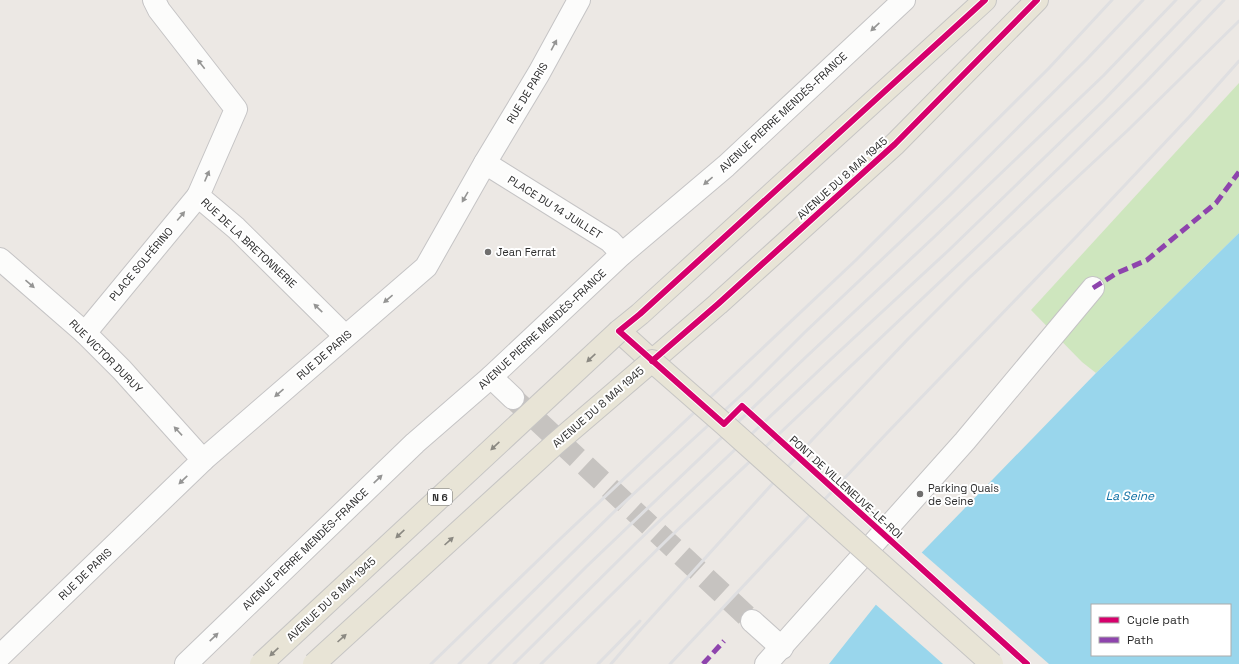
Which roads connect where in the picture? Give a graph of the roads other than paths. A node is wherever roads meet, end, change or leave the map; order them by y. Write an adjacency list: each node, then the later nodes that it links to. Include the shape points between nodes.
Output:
1 (154, 0): 7 (street, RUE DE LA BRETONNERIE, one-way to 1, via 236,109 159,10)
2 (579, 0): 6 (street, RUE DE PARIS, one-way to 2)
3 (904, 0): 8 (street, AVENUE PIERRE MENDÈS-FRANCE, one-way to 8, via 726,166)
4 (985, 0): 11 (main road, AVENUE DU 8 MAI 1945 / N 6)
5 (1037, 0): 14 (main road, AVENUE DU 8 MAI 1945, via 895,144)
6 (485, 163): 8 (street, PLACE DU 14 JUILLET, via 610,241); 13 (street, RUE DE PARIS, one-way to 13, via 426,267)
7 (198, 196): 12 (street, PLACE SOLFÉRINO, one-way to 7); 13 (street, RUE DE LA BRETONNERIE, one-way to 7, via 236,228)
8 (622, 254): 15 (street, AVENUE PIERRE MENDÈS-FRANCE)
9 (0, 259): 12 (street, RUE VICTOR DURUY, one-way to 12)
10 (1093, 288): 19 (street, via 965,441)
11 (619, 331): 14 (main road); 22 (main road, AVENUE DU 8 MAI 1945 / N 6, one-way to 22, bridge)
12 (84, 333): 17 (street, RUE VICTOR DURUY, one-way to 12, via 122,370)
13 (345, 336): 17 (street, RUE DE PARIS, one-way to 17)
14 (652, 361): 23 (main road, AVENUE DU 8 MAI 1945, one-way to 14, bridge, via 555,444); 25 (main road, bridge)
15 (491, 378): 16 (street); 21 (street, AVENUE PIERRE MENDÈS-FRANCE, one-way to 15, via 415,443)
16 (513, 398)
17 (203, 460): 20 (street, RUE DE PARIS, one-way to 20)
18 (752, 621): 19 (street)
19 (782, 648): 24 (street)
20 (0, 656)
21 (186, 664)
22 (261, 664)
23 (314, 664)
24 (766, 664)
25 (992, 664)

